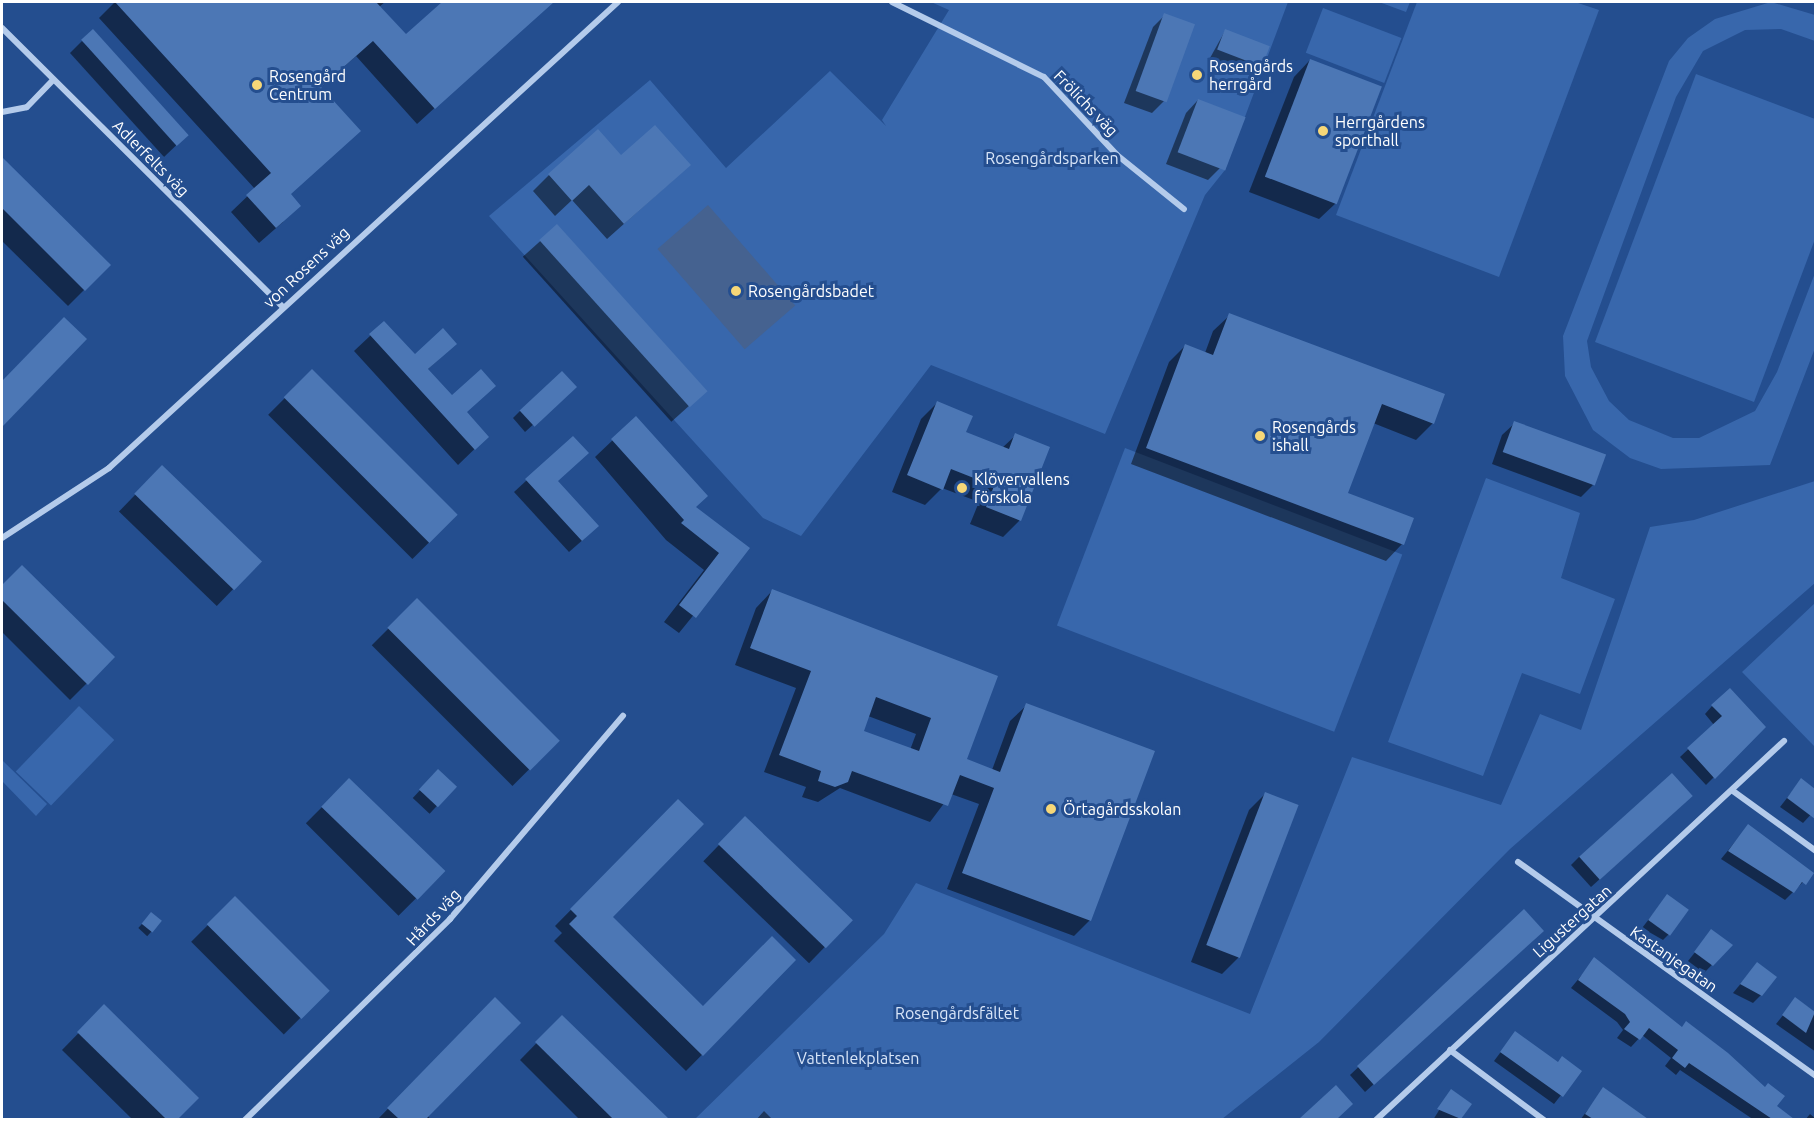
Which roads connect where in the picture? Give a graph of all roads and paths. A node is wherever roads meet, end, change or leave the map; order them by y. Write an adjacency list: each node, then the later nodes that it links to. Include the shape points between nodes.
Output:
1 (618, 2): 7 (street, von Rosens väg)
2 (892, 2): 6 (street, Frölichs väg, via 1044,77 1117,155)
3 (2, 28): 4 (street, Adlerfelts väg)
4 (53, 80): 5 (street, via 27,107); 7 (street, Adlerfelts väg)
5 (2, 112)
6 (1184, 209)
7 (283, 307): 8 (street, von Rosens väg, via 109,468)
8 (2, 538)
9 (623, 716): 17 (street, Hårds väg, via 450,920)
10 (1784, 741): 11 (street, Ligustergatan)
11 (1733, 791): 12 (street); 14 (street, Ligustergatan)
12 (1815, 851)
13 (1518, 862): 14 (street, Kastanjegatan)
14 (1594, 919): 15 (street, Ligustergatan); 16 (street, Kastanjegatan)
15 (1450, 1050): 18 (street, Ligustergatan); 19 (street)
16 (1815, 1077)
17 (245, 1119)
18 (1376, 1119)
19 (1544, 1119)

